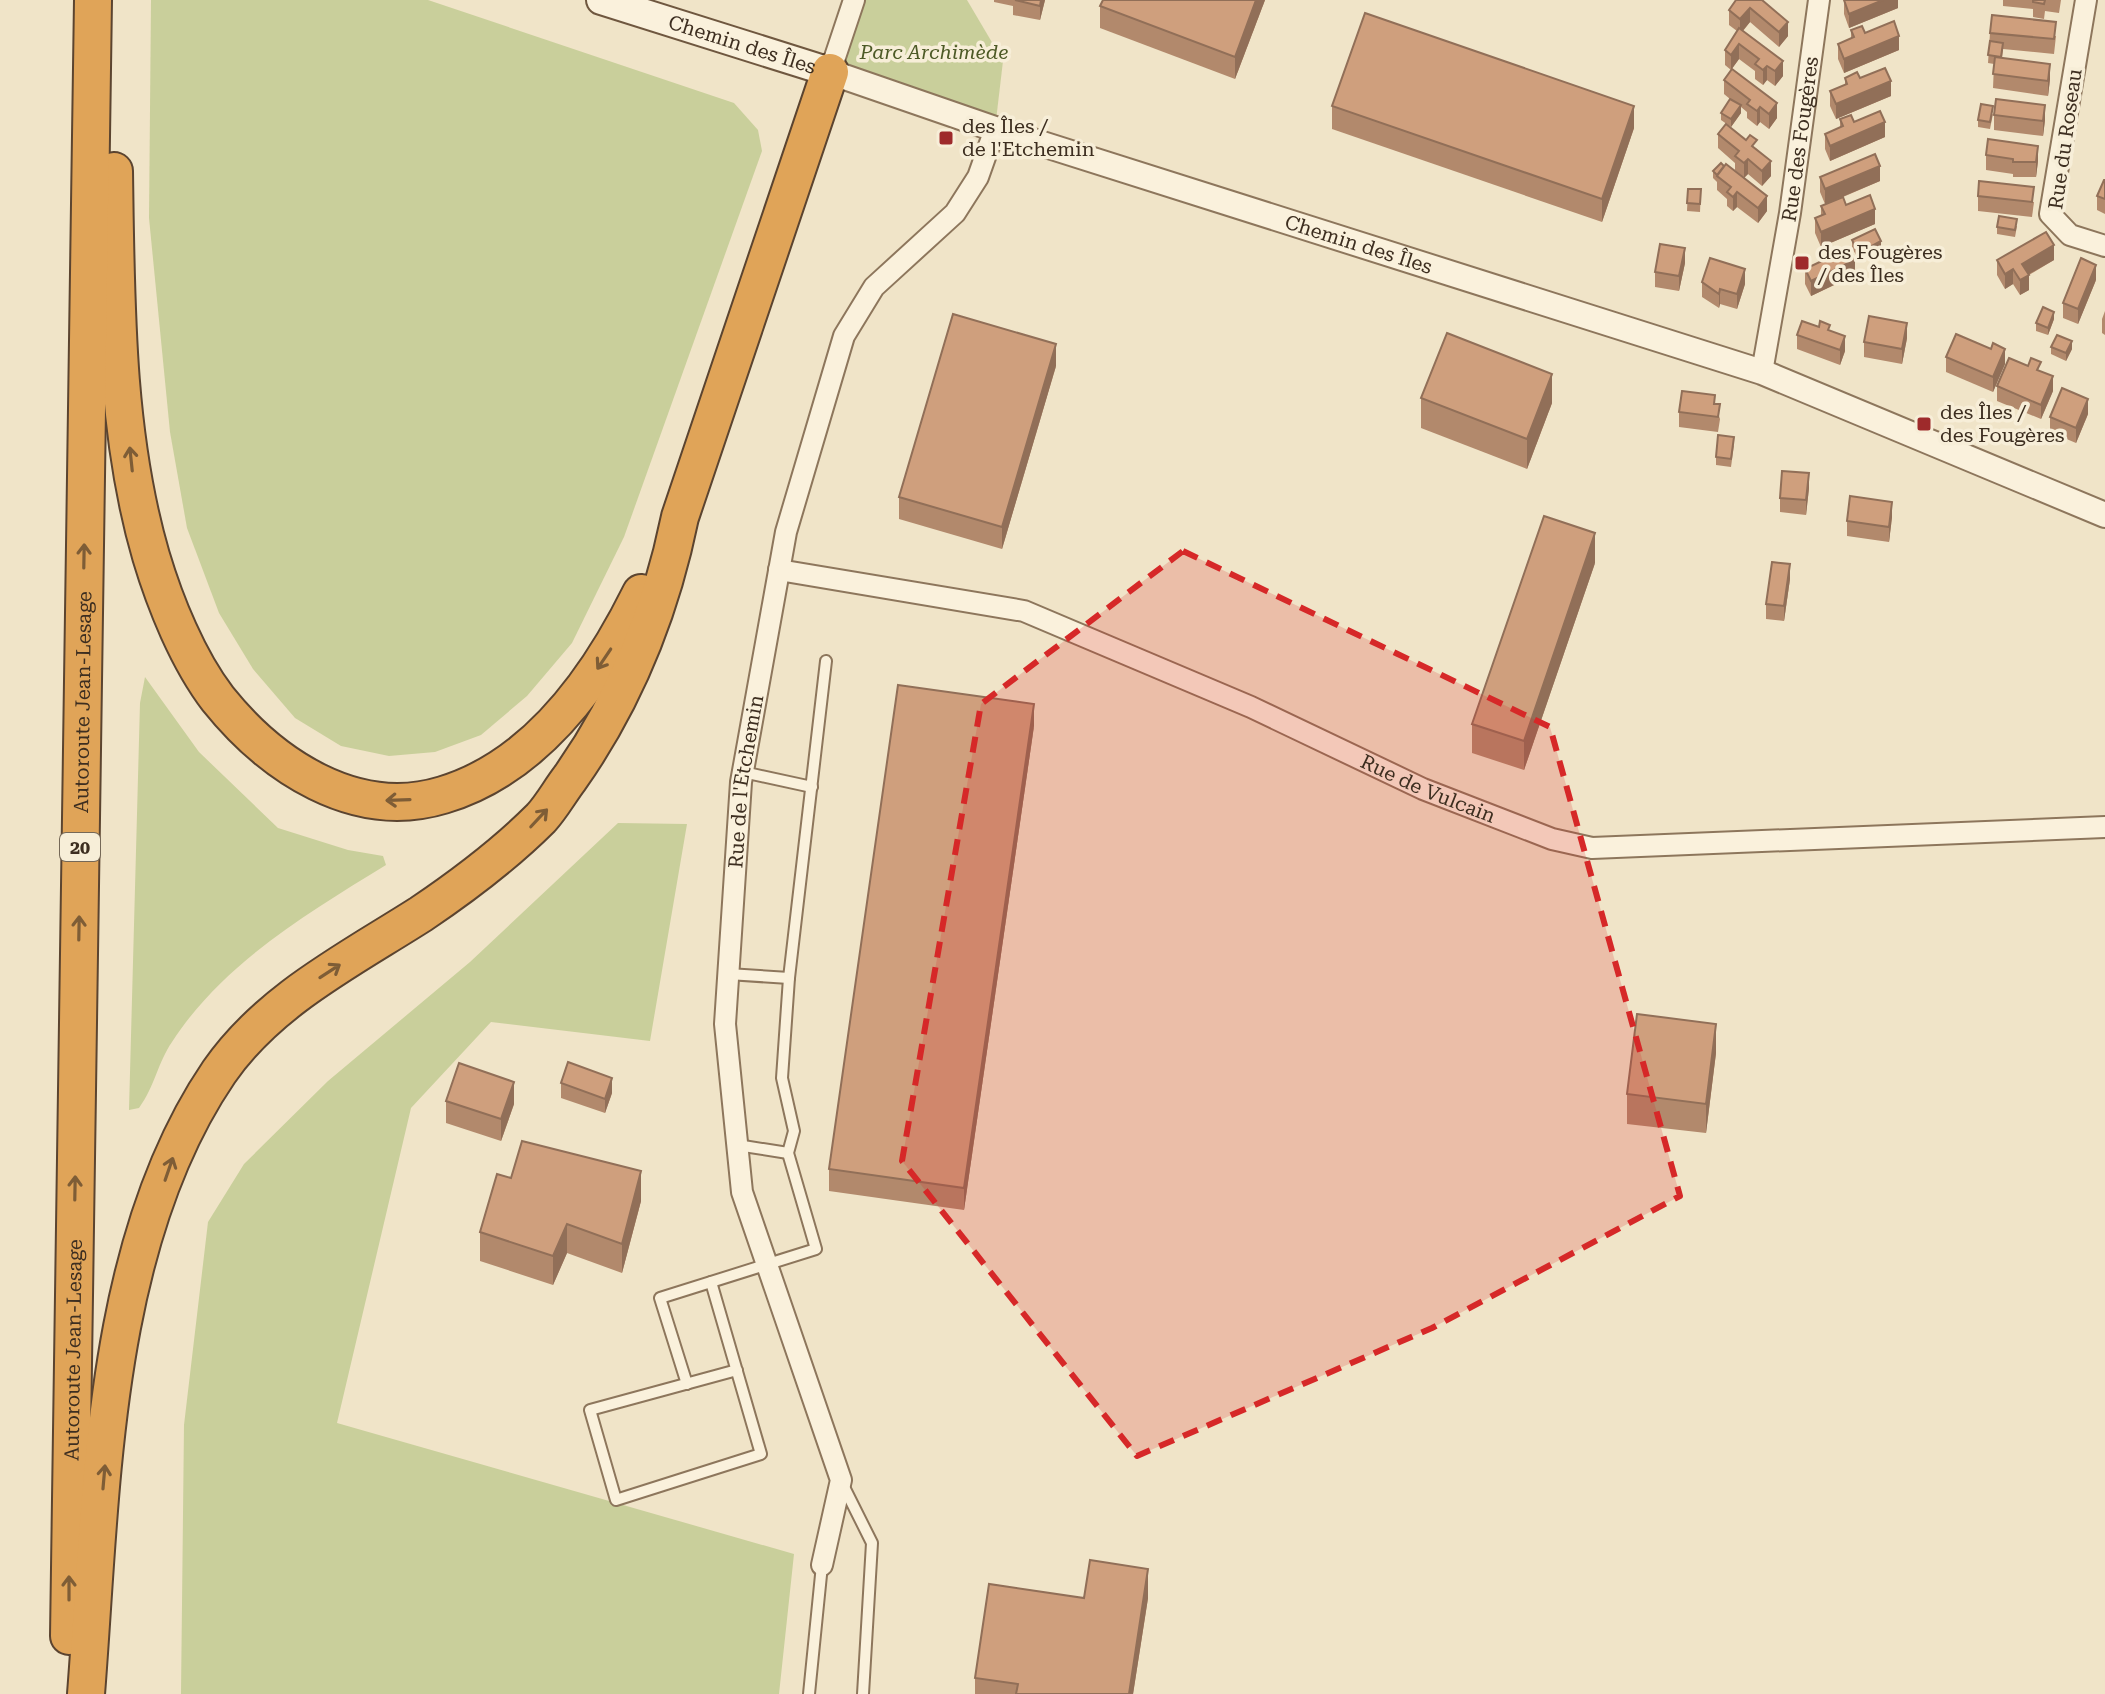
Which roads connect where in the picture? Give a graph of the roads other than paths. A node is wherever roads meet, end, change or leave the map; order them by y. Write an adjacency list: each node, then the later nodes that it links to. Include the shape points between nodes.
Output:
1 (93, 0): 28 (highway, Autoroute Jean-Lesage / 20, one-way to 1)
2 (110, 0): 12 (highway, one-way to 2, via 621,633 583,691 537,740 489,775 443,795 395,802 351,796 313,781 263,747 217,697 185,640 152,558 133,477 120,353)
3 (601, 0): 7 (main road, Chemin des Îles)
4 (854, 0): 7 (street)
5 (1819, 0): 10 (street, Rue des Fougères)
6 (2086, 0): 9 (street, Rue du Roseau, via 2050,214 2070,235)
7 (830, 72): 8 (street, Chemin des Îles); 12 (highway)
8 (995, 129): 10 (street, Chemin des Îles); 13 (street, Rue de l'Etchemin, via 978,177 955,213 874,287 844,336)
9 (2105, 246)
10 (1762, 372): 11 (street, Chemin des Îles)
11 (2105, 515)
12 (680, 517): 29 (highway, one-way to 12, via 108,1428 122,1333 143,1242 175,1151 220,1072 265,1019 324,974 487,868 543,815 594,744 639,655 668,573)
13 (779, 570): 15 (street, Rue de l'Etchemin); 17 (street, Rue de Vulcain, via 1024,611 1251,707 1423,789 1552,839 1592,848)
14 (826, 661): 16 (lane)
15 (743, 772): 16 (lane); 18 (street, Rue de l'Etchemin)
16 (812, 787): 19 (lane)
17 (2105, 827)
18 (728, 974): 19 (lane); 20 (street, Rue de l'Etchemin, via 725,1024)
19 (789, 978): 21 (lane, via 782,1078 794,1131)
20 (737, 1145): 21 (lane); 22 (street, Rue de l'Etchemin, via 742,1192)
21 (788, 1153): 22 (lane, via 816,1249)
22 (767, 1265): 23 (lane); 26 (street, Rue de l'Etchemin)
23 (711, 1282): 24 (lane); 25 (lane, via 660,1298)
24 (737, 1370): 25 (lane); 25 (lane, via 761,1454 616,1500 590,1410)
25 (687, 1384)
26 (841, 1480): 27 (street); 31 (lane, Rue de l'Etchemin, via 872,1543)
27 (822, 1565): 30 (lane)
28 (68, 1694)
29 (86, 1694)
30 (809, 1694)
31 (863, 1694)

